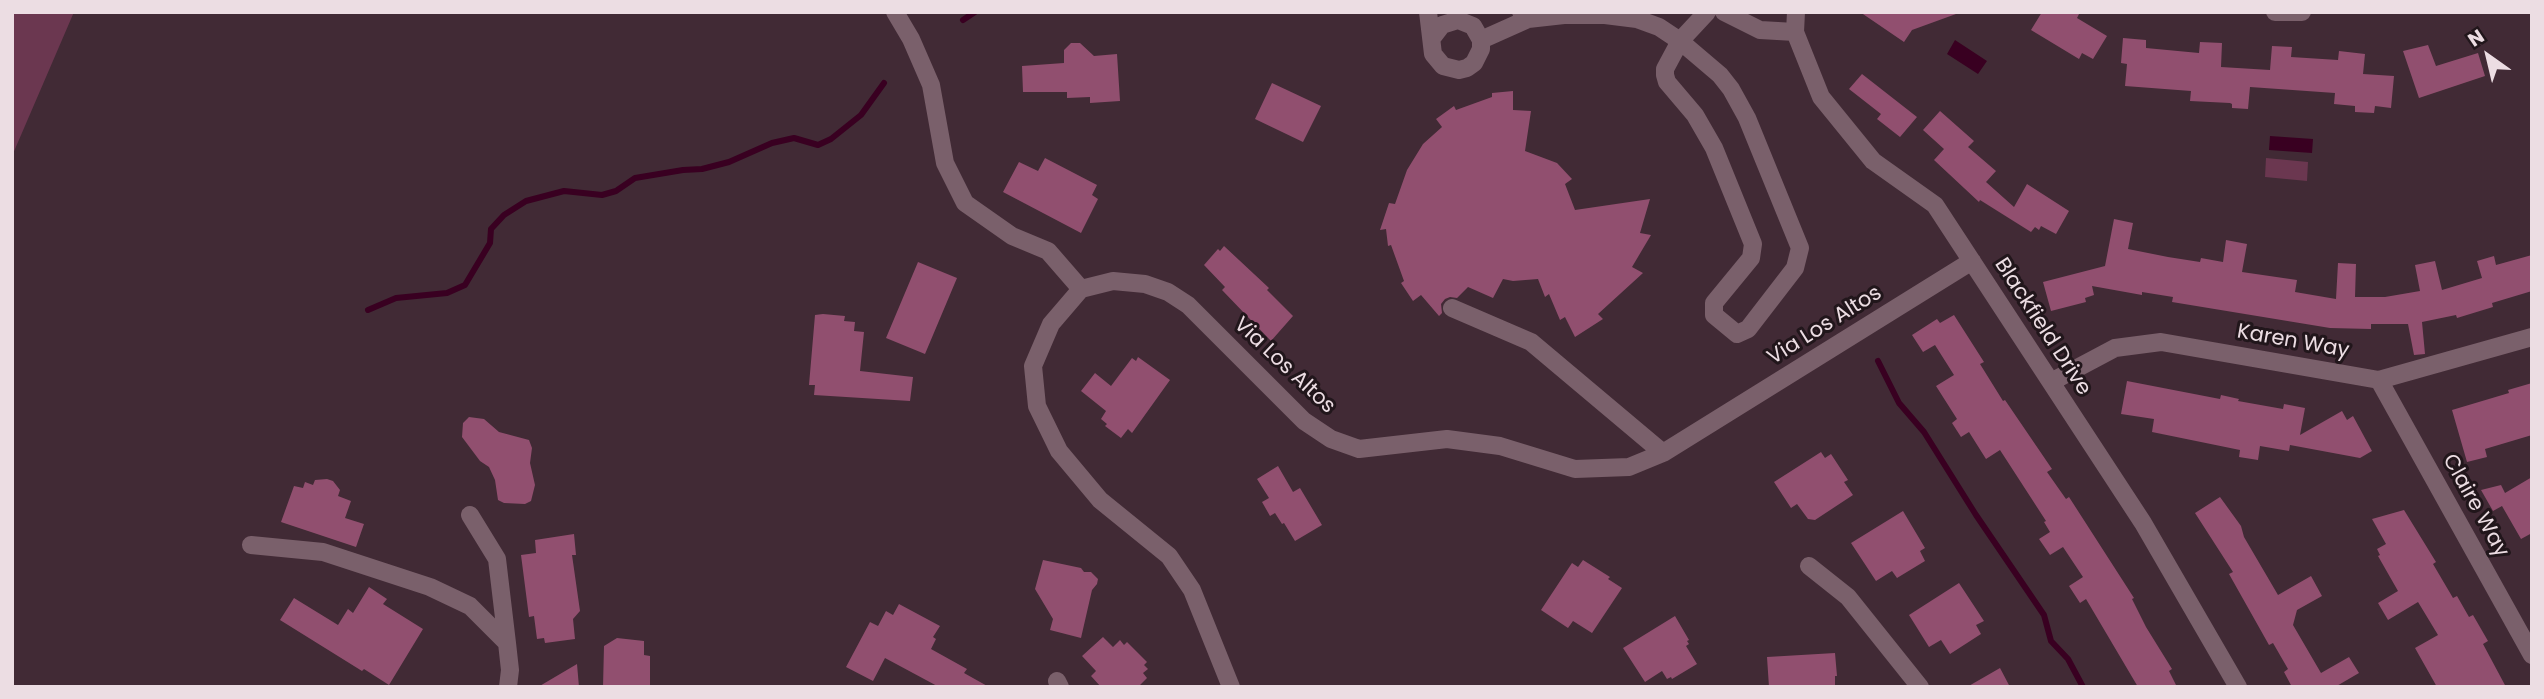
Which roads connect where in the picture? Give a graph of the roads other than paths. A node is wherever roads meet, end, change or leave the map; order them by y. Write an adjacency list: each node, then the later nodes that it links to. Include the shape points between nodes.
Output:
1 (895, 12): 14 (street, via 931,85 945,163 965,203 1012,236 1048,251)
2 (1429, 12): 10 (street)
3 (1707, 12): 12 (street)
4 (1724, 12): 9 (street, via 1760,30)
5 (1796, 12): 9 (street, Blackfield Drive)
6 (2275, 12): 7 (street)
7 (2302, 12)
8 (1525, 16): 11 (street); 12 (street, via 1637,19)
9 (1795, 32): 13 (street, Blackfield Drive, via 1821,97 1873,161 1935,205)
10 (1432, 38): 11 (street, via 1442,24 1458,20 1473,26); 11 (street, via 1437,61 1459,70 1474,63)
11 (1481, 40)
12 (1679, 41): 12 (street, via 1665,69 1667,82 1695,115 1714,148 1753,244 1751,258 1713,308 1714,315 1737,334 1748,329 1795,268 1800,248 1741,104 1720,75)
13 (1972, 261): 18 (street, Blackfield Drive); 19 (street, Via Los Altos)
14 (1081, 289): 19 (street, Via Los Altos, via 1113,281 1168,292 1188,306 1304,421 1331,439 1359,449 1447,439 1500,446 1575,469 1629,467); 26 (street, via 1051,324 1033,366 1037,406 1059,451 1100,500 1169,556 1192,590)
15 (1452, 308): 19 (street, via 1531,342)
16 (2532, 337): 17 (street, Karen Way)
17 (2379, 380): 18 (street, Karen Way, via 2161,342 2115,348); 24 (street, Claire Way)
18 (2051, 382): 28 (street, Blackfield Drive, via 2143,523)
19 (1663, 453)
20 (470, 515): 23 (street, via 497,559)
21 (251, 545): 23 (street, via 323,552 430,587 470,606)
22 (1809, 566): 27 (street, via 1848,597)
23 (508, 643): 25 (street)
24 (2532, 655)
25 (508, 687)
26 (1231, 687)
27 (1920, 687)
28 (2238, 687)

